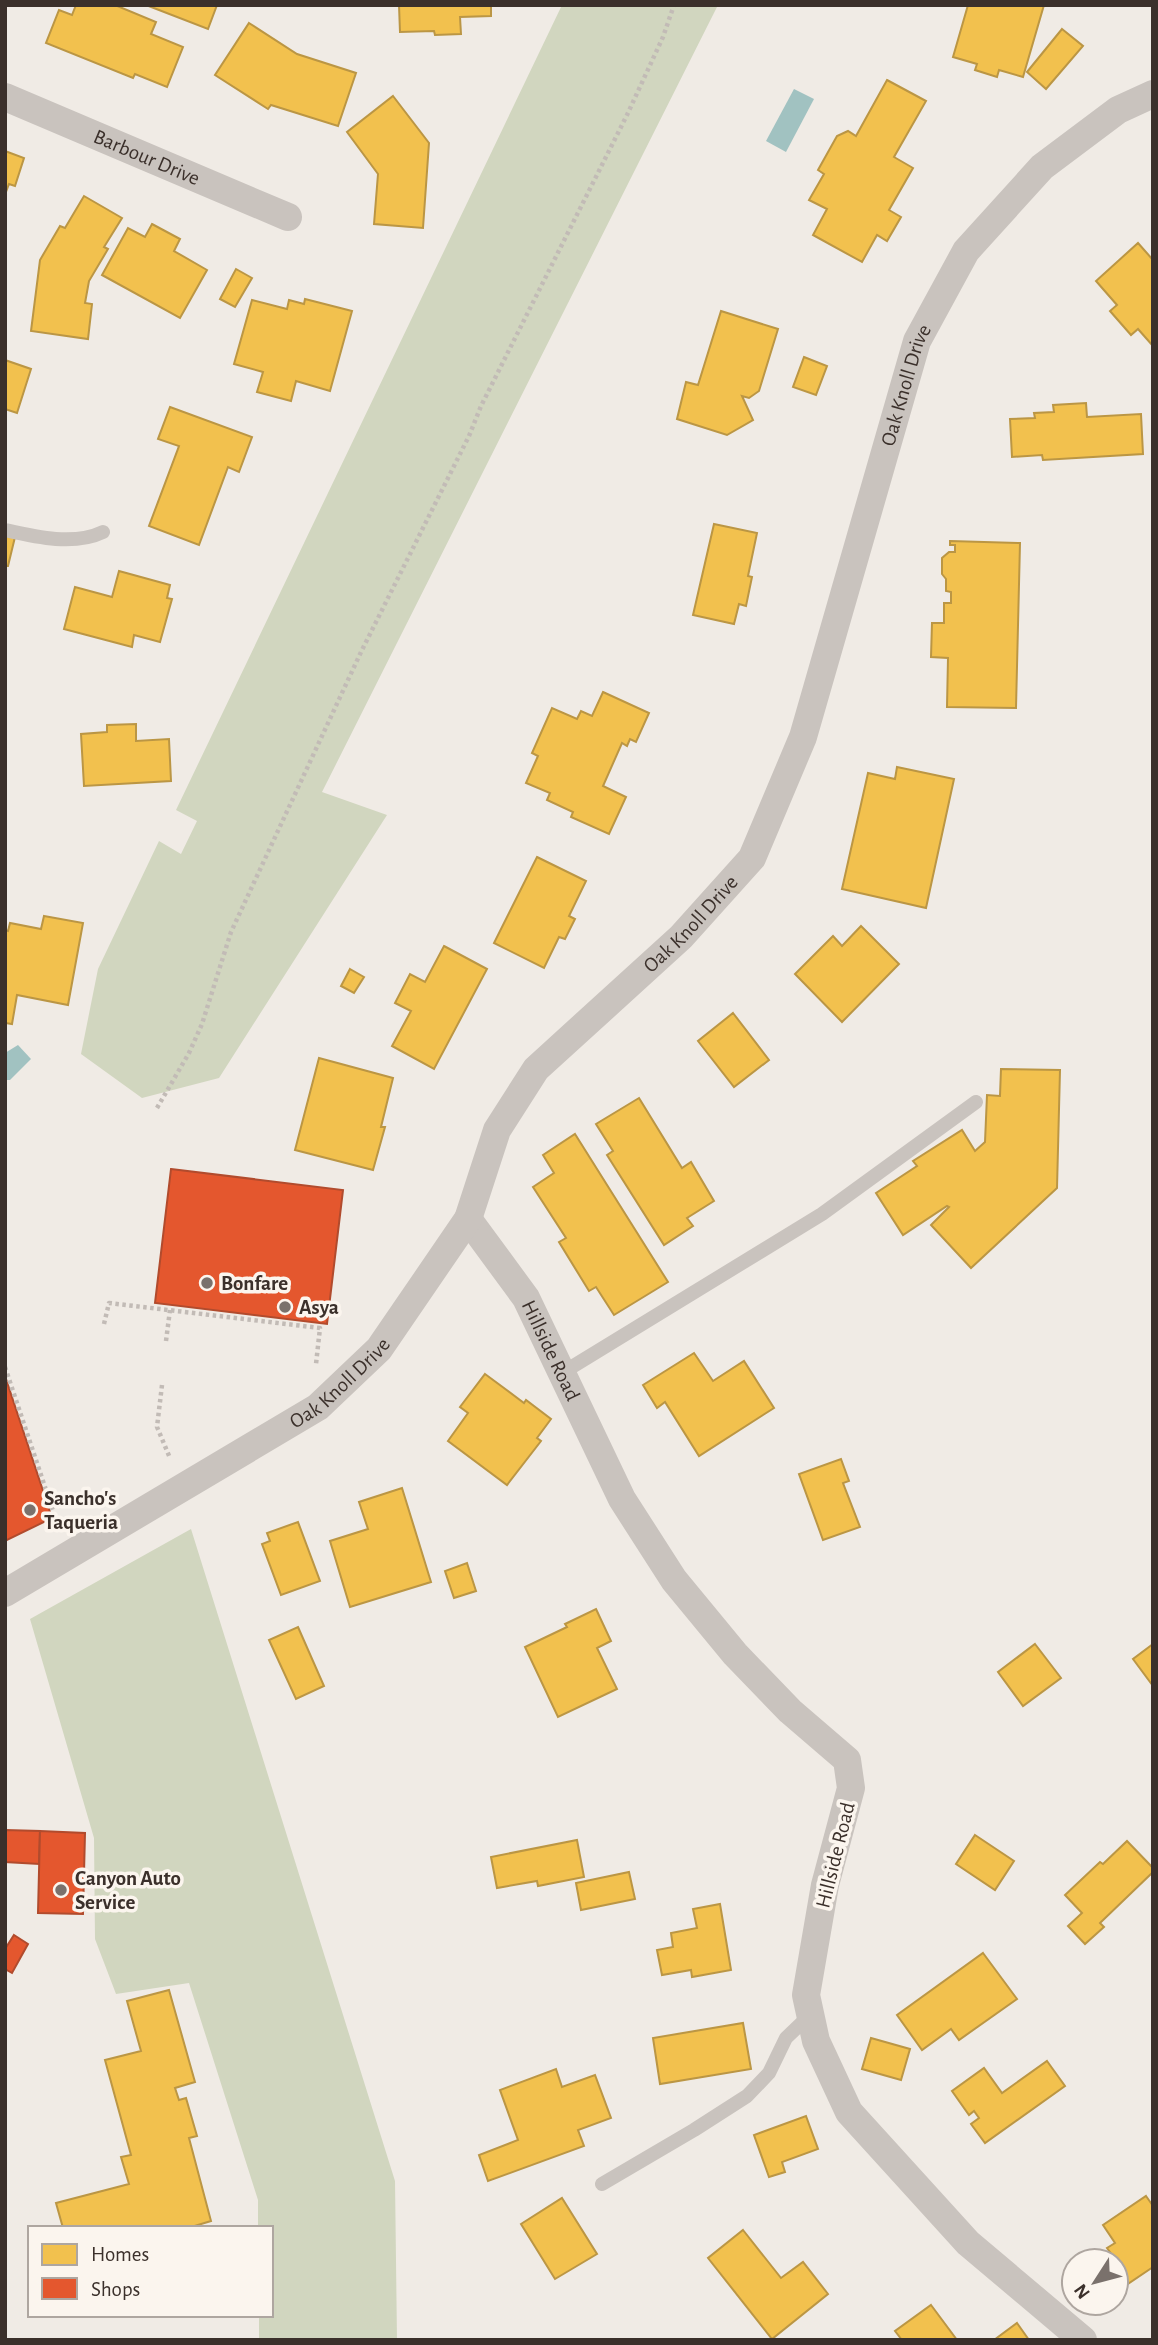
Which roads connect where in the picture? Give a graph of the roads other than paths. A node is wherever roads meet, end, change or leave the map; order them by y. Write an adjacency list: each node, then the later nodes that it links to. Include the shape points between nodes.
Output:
1 (1153, 94): 7 (street, Oak Knoll Drive, via 1118,110 1042,167 966,250 917,341 803,737 752,858 681,937 536,1069 498,1130)
2 (5, 97): 3 (street, Barbour Drive)
3 (288, 217)
4 (5, 530): 5 (lane, via 38,538 90,538)
5 (103, 532)
6 (976, 1102): 8 (lane, via 822,1214)
7 (468, 1219): 8 (street, Hillside Road, via 526,1298); 9 (street, Oak Knoll Drive, via 379,1349 318,1406)
8 (562, 1373): 10 (street, Hillside Road, via 622,1499 674,1580 735,1654 847,1760 851,1788 823,1899 806,1995)
9 (5, 1593)
10 (810, 2015): 11 (lane, via 786,2038 769,2073 747,2095); 12 (street, Hillside Road, via 849,2112 968,2243)
11 (602, 2184)
12 (1083, 2340)

